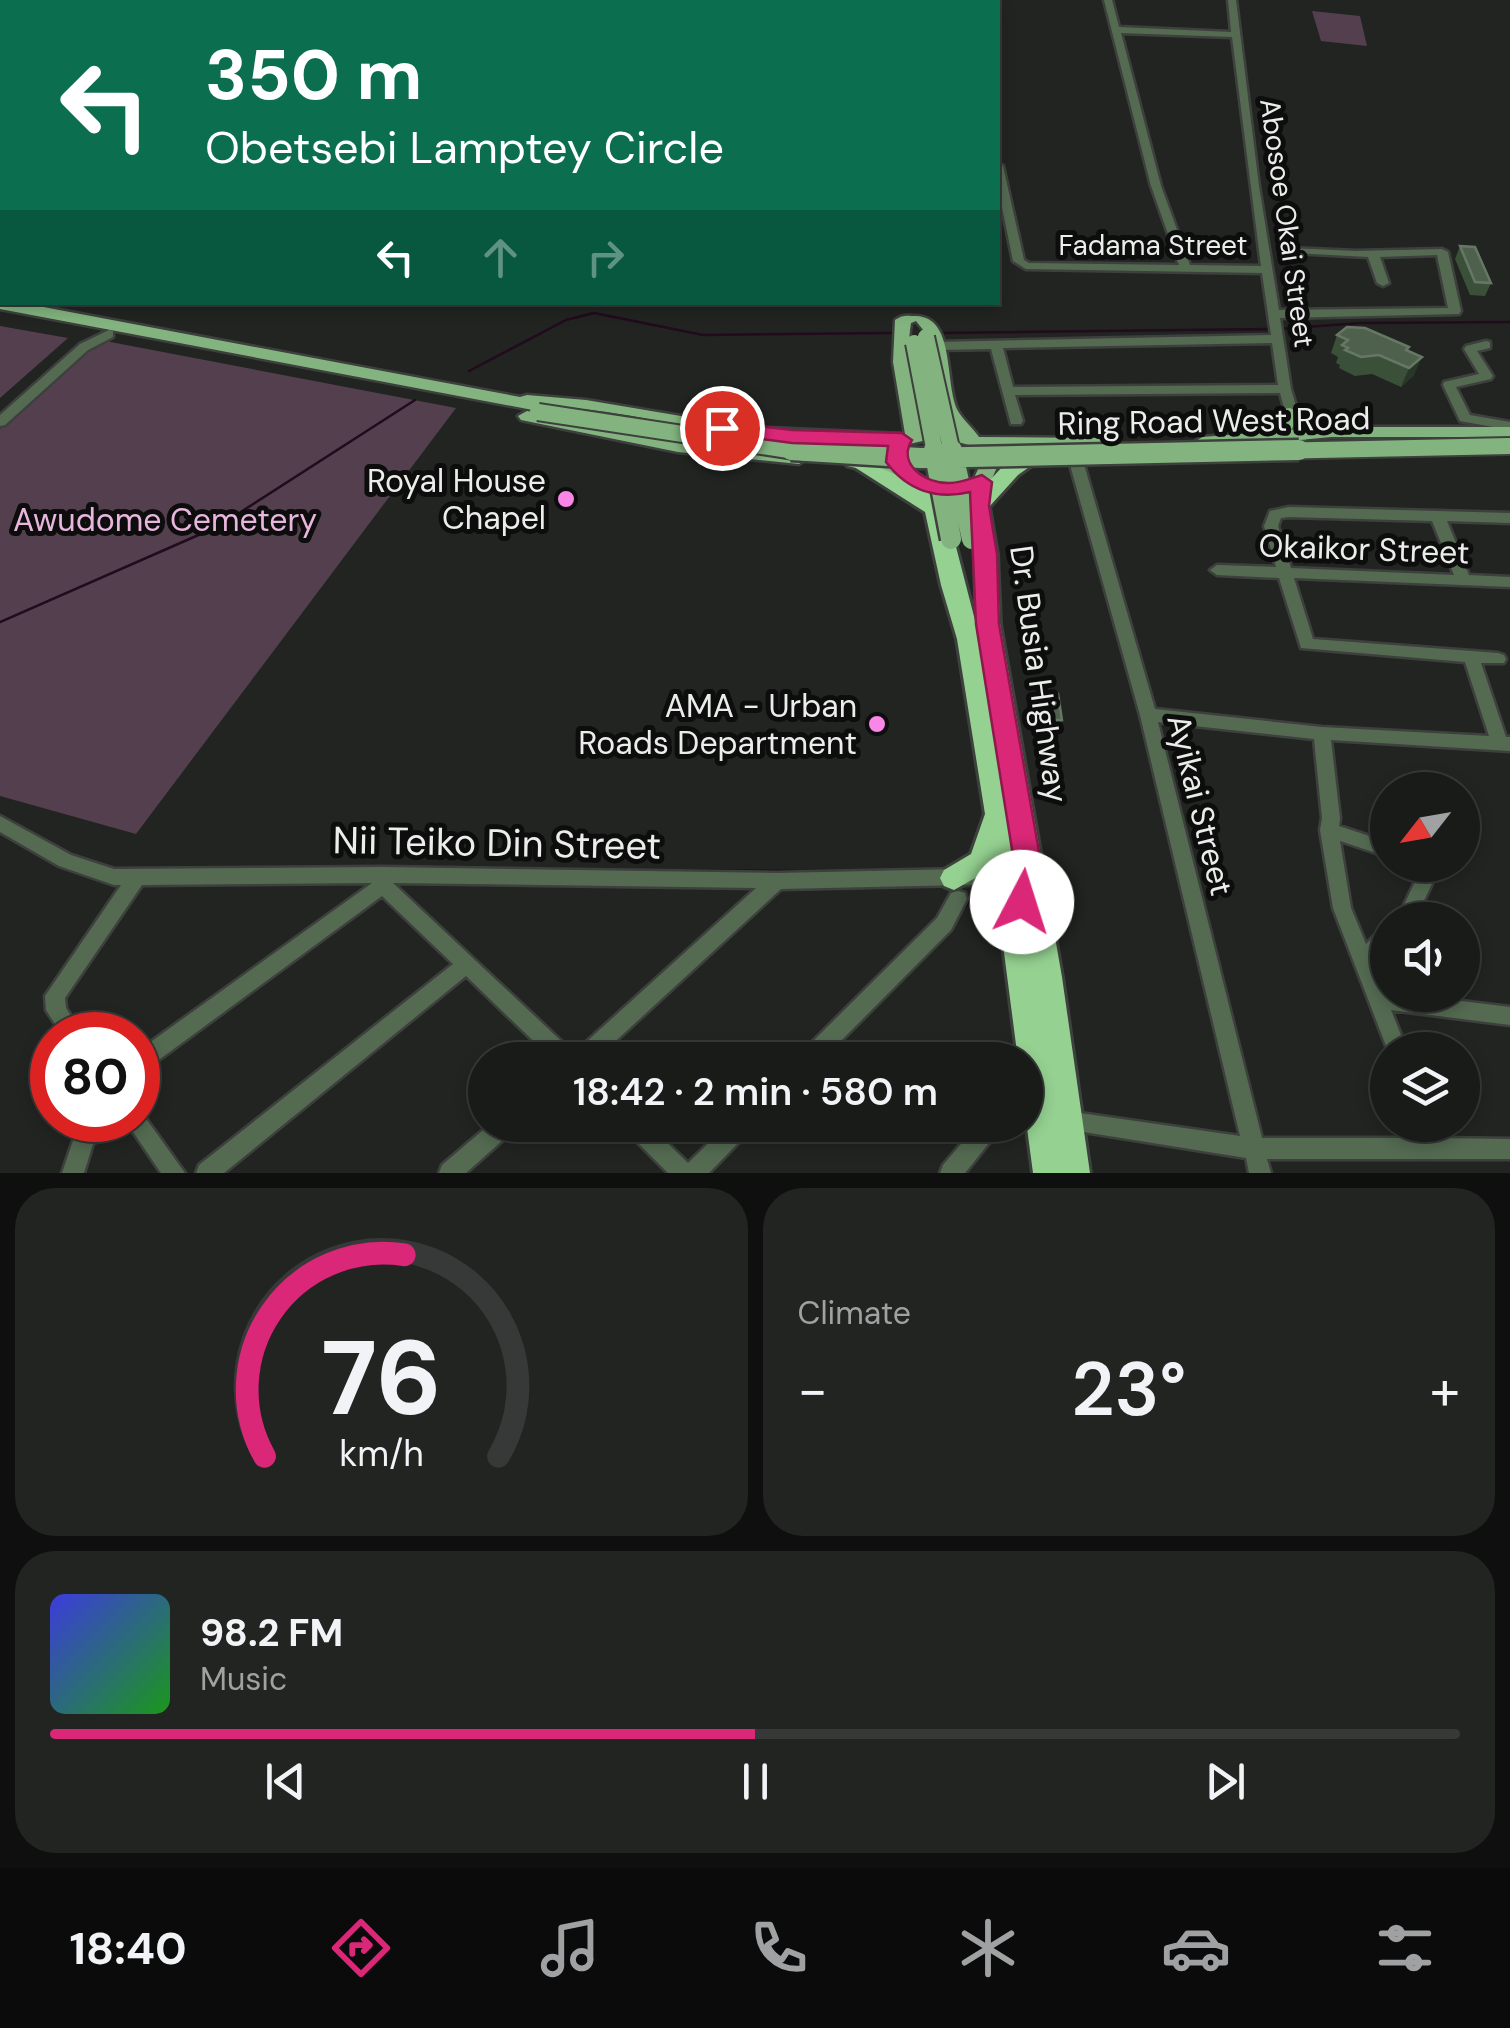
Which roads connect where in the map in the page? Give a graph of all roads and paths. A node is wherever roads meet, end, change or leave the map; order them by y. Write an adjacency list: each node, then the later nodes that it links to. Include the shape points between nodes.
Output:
1 (1108, 0): 3 (street)
2 (1232, 0): 4 (street, Abosoe Okai Street)
3 (1117, 30): 4 (street); 8 (street, via 1156,186)
4 (1238, 35): 9 (street, Abosoe Okai Street)
5 (1000, 177): 8 (street, Fadama Street, via 1019,260 1026,266)
6 (1294, 250): 7 (street)
7 (1373, 254): 10 (street); 13 (street, via 1442,252 1455,312)
8 (1186, 268): 9 (street, Fadama Street)
9 (1267, 270): 13 (street, Abosoe Okai Street)
10 (1383, 283)
11 (5, 305): 21 (main road)
12 (0, 316): 15 (main road)
13 (1275, 317): 16 (street, Abosoe Okai Street)
14 (919, 323): 18 (street); 24 (main road); 32 (main road, via 903,320 902,326); 46 (main road, bridge)
15 (86, 339): 21 (main road, via 109,334); 26 (street)
16 (1278, 339): 18 (street); 19 (street, Abosoe Okai Street)
17 (1486, 345): 29 (street, via 1470,349 1487,376 1449,384 1450,392 1465,418)
18 (996, 346): 20 (street)
19 (1285, 389): 20 (street); 23 (street, Abosoe Okai Street)
20 (1006, 390): 25 (street)
21 (459, 394): 22 (main road)
22 (515, 404): 32 (main road, via 556,401 746,432); 32 (main road, bridge, via 816,454); 35 (main road, Ring Road West Road, via 532,418 678,446)
23 (1290, 414): 27 (main road); 28 (main road); 31 (street, Abosoe Okai Street)
24 (953, 416): 30 (main road); 33 (main road)
25 (1016, 421)
26 (0, 422)
27 (1331, 432): 29 (main road, Ring Road West Road); 31 (main road, Ring Road West Road)
28 (1269, 438): 31 (main road, Ring Road West Road); 33 (main road, Ring Road West Road)
29 (1510, 438): 31 (main road, Ring Road West Road); 32 (main road, Ring Road West Road, bridge)
30 (975, 440): 32 (main road, Ring Road West Road, via 942,432); 33 (main road, Ring Road West Road); 36 (main road)
31 (1300, 443): 34 (main road, Ring Road West Road)
32 (912, 446): 37 (main road, via 895,456)
33 (1030, 452): 34 (main road, Ring Road West Road); 36 (main road, Ring Road West Road); 38 (highway)
34 (1074, 454): 49 (street, Ayikai Street)
35 (858, 463): 37 (main road, Ring Road West Road); 39 (highway)
36 (985, 474): 37 (main road, Ring Road West Road, via 949,490); 38 (highway, Dr. Busia Highway)
37 (914, 479): 39 (highway, Dr. Busia Highway)
38 (978, 506): 46 (highway, Dr. Busia Highway, via 986,554)
39 (936, 512): 46 (highway, Dr. Busia Highway, via 952,585)
40 (1438, 517): 41 (street); 43 (street, via 1275,514 1272,526); 44 (street)
41 (1510, 518)
42 (1216, 570): 43 (street, Okaikor Street)
43 (1286, 576): 44 (street, Okaikor Street); 47 (street, via 1307,644)
44 (1464, 582): 45 (street, Okaikor Street)
45 (1510, 582)
46 (974, 609): 52 (highway, Dr. Busia Highway); 56 (highway, Dr. Busia Highway)
47 (1471, 657): 48 (street); 51 (street)
48 (1498, 660)
49 (1148, 715): 50 (street); 81 (street, Ayikai Street)
50 (1322, 733): 51 (street); 54 (street)
51 (1505, 744)
52 (995, 804): 56 (highway, Dr. Busia Highway); 60 (highway, via 983,861)
53 (0, 823): 57 (street, Nii Teiko Din Street, via 85,870)
54 (1328, 830): 55 (street); 62 (street, via 1342,908)
55 (1370, 844)
56 (1017, 869): 60 (street, Nii Teiko Din Street); 72 (highway, via 1051,1016); 90 (highway, Dr. Busia Highway)
57 (136, 878): 58 (street, Nii Teiko Din Street); 65 (street, via 55,996)
58 (383, 880): 59 (street, Nii Teiko Din Street); 63 (street); 71 (street)
59 (778, 881): 60 (street, Nii Teiko Din Street); 69 (street)
60 (956, 888): 70 (street, via 944,924)
61 (1370, 953): 62 (street)
62 (1364, 959): 64 (street)
63 (467, 964): 68 (street); 85 (street)
64 (1370, 973)
65 (57, 1012)
66 (1478, 1012): 67 (street)
67 (1510, 1016)
68 (548, 1042)
69 (600, 1042)
70 (826, 1042)
71 (160, 1047)
72 (1066, 1121): 81 (street); 91 (highway)
73 (83, 1142): 83 (street)
74 (151, 1142): 84 (street)
75 (486, 1142): 86 (street)
76 (651, 1142): 87 (street)
77 (725, 1142): 88 (street)
78 (977, 1142): 89 (street)
79 (1427, 1142): 80 (street)
80 (1429, 1147): 81 (street); 82 (street)
81 (1252, 1148): 92 (street, Ayikai Street)
82 (1510, 1148)
83 (73, 1173)
84 (174, 1173)
85 (207, 1173)
86 (450, 1173)
87 (683, 1173)
88 (694, 1173)
89 (951, 1173)
90 (1049, 1173)
91 (1074, 1173)
92 (1260, 1173)

